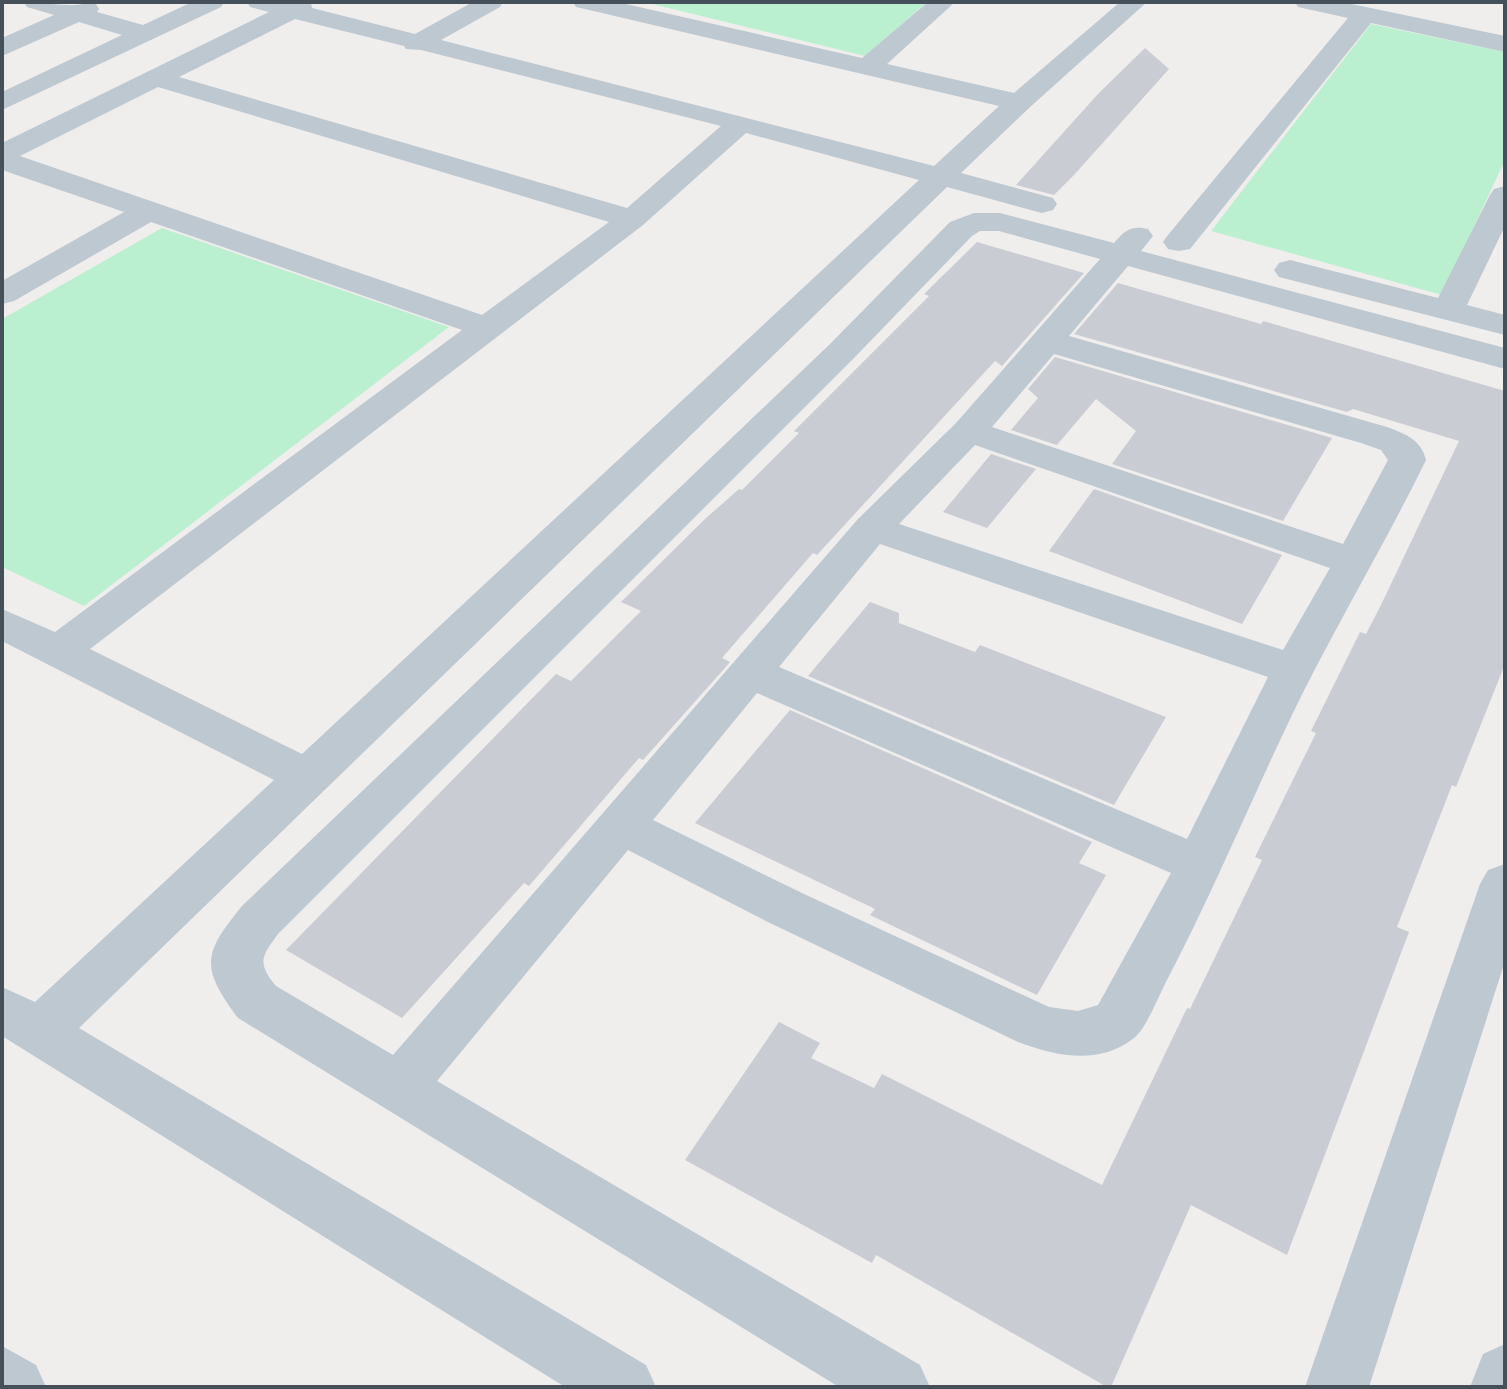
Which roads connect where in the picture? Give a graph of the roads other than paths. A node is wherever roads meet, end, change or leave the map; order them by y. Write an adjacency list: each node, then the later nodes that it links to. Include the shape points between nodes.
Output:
1 (36, 2): 11 (street)
2 (101, 2): 11 (street)
3 (212, 2): 13 (street)
4 (259, 2): 10 (street)
5 (491, 2): 14 (street)
6 (585, 2): 17 (street)
7 (943, 2): 17 (street)
8 (1135, 2): 20 (street)
9 (1307, 2): 12 (street)
10 (299, 6): 14 (street); 18 (street)
11 (76, 14): 13 (street); 16 (street)
12 (1364, 15): 15 (street); 29 (street)
13 (146, 34): 19 (street)
14 (415, 44): 21 (street)
15 (1505, 44)
16 (2, 48)
17 (868, 66): 20 (street)
18 (155, 78): 22 (street); 28 (street)
19 (2, 102)
20 (1019, 102): 24 (street)
21 (741, 123): 24 (street); 28 (street)
22 (2, 154)
23 (2, 160): 27 (street)
24 (941, 177): 26 (street); 45 (street)
25 (1505, 195): 33 (street)
26 (1064, 210)
27 (148, 211): 32 (street); 35 (street)
28 (632, 219): 35 (street)
29 (1138, 238): 30 (street); 36 (street); 37 (street); 50 (street, via 1000,222 974,222 961,229 260,920 238,948 237,976 257,1002)
30 (1209, 249)
31 (1269, 265): 33 (street)
32 (2, 294)
33 (1448, 310): 34 (street)
34 (1505, 325)
35 (487, 328): 42 (street)
36 (1048, 341): 38 (street); 40 (street, via 1394,442 1407,460)
37 (1505, 359)
38 (969, 431): 39 (street); 40 (street)
39 (872, 528): 43 (street); 44 (street)
40 (1355, 562): 43 (street)
41 (2, 623): 42 (street)
42 (58, 651): 45 (street)
43 (1295, 670): 47 (street)
44 (750, 672): 46 (street); 47 (street)
45 (308, 777): 49 (street)
46 (620, 825): 47 (street, via 786,908 1068,1036 1096,1033 1117,1021); 50 (street)
47 (1200, 865)
48 (1505, 884): 56 (street)
49 (20, 1021): 54 (street)
50 (399, 1087): 55 (street)
51 (1505, 1376): 57 (street)
52 (2, 1378): 53 (street)
53 (14, 1387)
54 (624, 1387)
55 (898, 1387)
56 (1337, 1387)
57 (1502, 1387)

